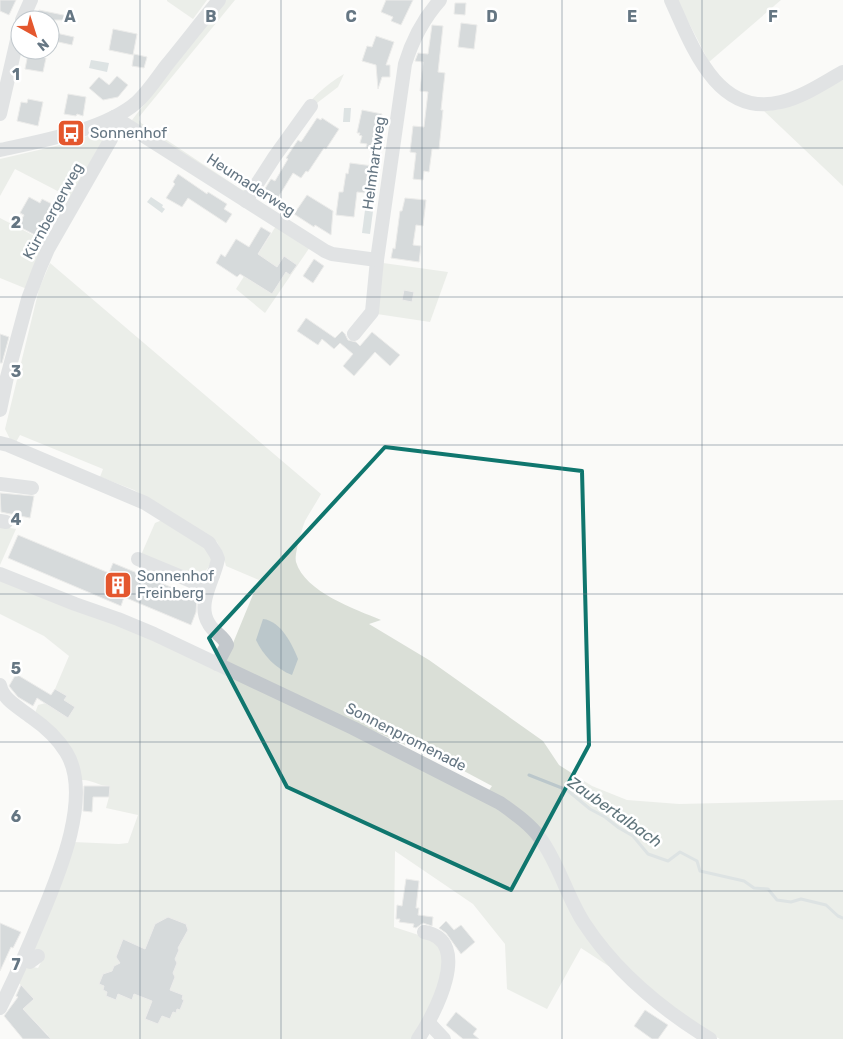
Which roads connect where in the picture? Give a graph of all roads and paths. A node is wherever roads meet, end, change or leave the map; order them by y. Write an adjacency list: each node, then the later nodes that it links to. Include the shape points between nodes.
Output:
1 (219, 0): 8 (street, via 137,101)
2 (440, 0): 11 (street, Helmhartweg, via 414,41 405,64)
3 (672, 0): 5 (street, via 699,59 721,88 743,100 754,104 783,102)
4 (12, 60): 7 (street)
5 (843, 72)
6 (311, 106): 10 (street)
7 (0, 114)
8 (114, 117): 9 (street, via 72,133); 10 (street, Heumaderweg); 13 (street, Kürnbergerweg, via 112,139 39,270 28,299)
9 (0, 150)
10 (246, 201): 11 (street, Heumaderweg, via 325,252)
11 (378, 260): 12 (street, Helmhartweg, via 372,312)
12 (354, 334)
13 (0, 410)
14 (0, 443): 19 (street, via 145,503 212,547 218,559)
15 (0, 484): 16 (street)
16 (32, 488)
17 (138, 559): 19 (street, via 196,583)
18 (0, 574): 20 (street, Sonnenpromenade, via 134,625)
19 (213, 575): 20 (street, via 204,602 205,614 209,624 226,639 227,645)
20 (217, 664): 29 (street, Sonnenpromenade, via 482,793 520,817 540,837 583,922 614,962 662,1007)
21 (0, 685): 24 (street, via 5,695 64,749 75,786 72,827 65,857)
22 (424, 932): 26 (street, via 441,940 449,958 443,988)
23 (38, 956): 24 (street, via 30,962)
24 (24, 959): 25 (street)
25 (0, 1008)
26 (429, 1023): 27 (street); 28 (street)
27 (418, 1039)
28 (444, 1039)
29 (710, 1039)

